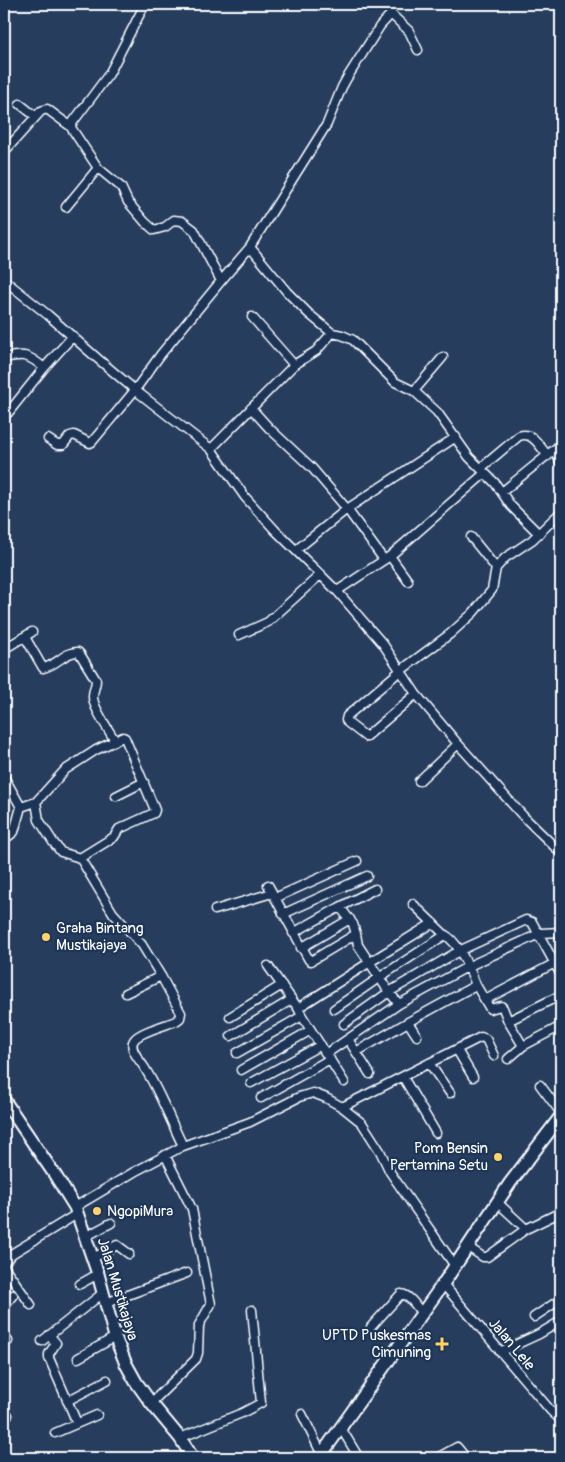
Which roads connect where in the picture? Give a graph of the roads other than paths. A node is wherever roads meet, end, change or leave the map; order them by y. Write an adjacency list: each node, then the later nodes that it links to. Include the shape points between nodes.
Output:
1 (145, 4): 5 (street, via 109,74)
2 (418, 50): 9 (street, via 409,31 391,14 347,78 327,124)
3 (20, 104): 4 (street)
4 (36, 116): 5 (street, via 47,109); 6 (street)
5 (70, 126): 7 (street)
6 (4, 152)
7 (98, 168): 8 (street); 11 (street, via 121,187 128,202 154,230 174,220 182,221 194,230)
8 (66, 207)
9 (250, 247): 11 (street); 13 (street, via 286,292)
10 (4, 280): 14 (street)
11 (221, 280): 19 (street)
12 (252, 317): 17 (street)
13 (332, 333): 17 (street, via 316,351); 20 (street, via 353,340 395,382)
14 (73, 336): 18 (street); 19 (street)
15 (4, 358): 18 (street, via 23,354)
16 (443, 358): 20 (street)
17 (294, 366): 21 (street)
18 (44, 368): 22 (street)
19 (135, 390): 24 (street, via 92,442 74,434 63,445); 26 (street)
20 (414, 391): 23 (street, via 438,412)
21 (250, 408): 26 (street); 32 (street, via 312,468)
22 (8, 413)
23 (456, 437): 30 (street); 32 (street)
24 (48, 439)
25 (561, 444): 27 (street)
26 (210, 449): 36 (street, via 245,497)
27 (555, 451): 28 (street); 29 (street)
28 (548, 456): 30 (street, via 530,435 525,434); 31 (street)
29 (561, 463)
30 (483, 471): 31 (street); 37 (street)
31 (502, 492): 34 (street, via 511,506)
32 (347, 509): 36 (street); 37 (street)
33 (561, 512): 34 (street)
34 (539, 534): 38 (street)
35 (470, 537): 38 (street)
36 (296, 550): 39 (street)
37 (387, 558): 40 (street); 41 (street)
38 (496, 568): 46 (street, via 492,590 472,613 450,634)
39 (321, 574): 41 (street); 43 (street, via 268,622)
40 (408, 582)
41 (337, 591): 46 (street, via 383,644)
42 (32, 632): 44 (street)
43 (239, 635)
44 (25, 637): 45 (street); 48 (street, via 43,668 72,651 78,652 96,680 95,705)
45 (4, 649)
46 (400, 671): 47 (street); 47 (street, via 347,716 348,723 366,737)
47 (416, 694): 49 (street)
48 (115, 741): 52 (street, via 126,738); 54 (street, via 65,770)
49 (458, 744): 51 (street); 57 (street)
50 (4, 776): 55 (street)
51 (419, 781)
52 (144, 782): 53 (street); 58 (street, via 154,813 118,829 114,836)
53 (116, 796)
54 (36, 802): 55 (street); 58 (street, via 40,820 53,842 61,852)
55 (20, 807): 56 (street, via 14,832)
56 (4, 840)
57 (561, 853)
58 (80, 858): 82 (street, via 112,913 142,945)
59 (357, 861): 63 (street)
60 (367, 876): 67 (street)
61 (268, 885): 63 (street)
62 (375, 889): 65 (street)
63 (273, 896): 66 (street); 67 (street)
64 (413, 904): 69 (street)
65 (340, 907): 68 (street); 71 (street)
66 (215, 910)
67 (283, 914): 71 (street)
68 (350, 919): 72 (street); 75 (street)
69 (433, 924): 74 (street); 77 (street)
70 (561, 932): 73 (street)
71 (293, 933): 75 (street)
72 (356, 934): 75 (street, via 311,961); 77 (street, via 358,945)
73 (539, 934): 76 (street, via 532,922 526,920); 78 (street); 80 (street)
74 (445, 935): 76 (street); 83 (street)
75 (301, 948)
76 (459, 951): 80 (street); 86 (street)
77 (370, 962): 83 (street); 93 (street)
78 (555, 963): 81 (street); 90 (street)
79 (268, 966): 84 (street)
80 (469, 966): 85 (street); 91 (street)
81 (561, 975)
82 (162, 976): 87 (street); 125 (street, via 181,1013 180,1018 139,1036 132,1046 158,1090)
83 (380, 977): 86 (street); 92 (street)
84 (282, 985): 89 (street); 94 (street)
85 (476, 985): 90 (street); 96 (street)
86 (389, 992): 91 (street); 97 (street)
87 (126, 993)
88 (561, 995): 95 (street)
89 (291, 1000): 93 (street); 100 (street)
90 (485, 1000): 95 (street, via 490,1009 502,1007)
91 (399, 1004): 102 (street)
92 (334, 1009)
93 (300, 1012): 99 (street); 106 (street)
94 (230, 1017)
95 (508, 1021): 104 (street)
96 (408, 1022): 101 (street); 107 (street)
97 (344, 1024)
98 (561, 1026): 104 (street)
99 (311, 1030): 103 (street); 112 (street)
100 (231, 1036)
101 (417, 1036)
102 (348, 1039): 107 (street); 108 (street)
103 (321, 1045): 108 (street); 117 (street)
104 (523, 1046): 110 (street)
105 (457, 1050): 109 (street, via 484,1037); 111 (street); 115 (street)
106 (237, 1052)
107 (356, 1052): 113 (street)
108 (328, 1056): 116 (street); 120 (street)
109 (494, 1056)
110 (508, 1059)
111 (429, 1063): 114 (street); 119 (street)
112 (240, 1070)
113 (370, 1074)
114 (403, 1077): 122 (street); 124 (street)
115 (473, 1077)
116 (344, 1082)
117 (251, 1083)
118 (540, 1085): 123 (street)
119 (450, 1093)
120 (262, 1098)
121 (4, 1100): 128 (main road, Jalan Mustikajaya)
122 (342, 1107): 125 (street, via 318,1094 307,1094 250,1122); 136 (street, via 362,1123 390,1172)
123 (561, 1114): 127 (main road)
124 (436, 1133)
125 (183, 1146): 126 (street)
126 (165, 1155): 128 (street); 158 (street, via 192,1210 211,1304 199,1325 196,1359)
127 (497, 1202): 131 (street); 133 (main road)
128 (76, 1210): 132 (main road, Jalan Mustikajaya); 144 (street, via 5,1261 5,1268)
129 (561, 1214): 131 (street)
130 (111, 1223): 132 (street)
131 (526, 1229): 133 (street, via 487,1257)
132 (86, 1237): 135 (main road, Jalan Mustikajaya)
133 (468, 1247): 136 (main road)
134 (129, 1254): 135 (street, via 116,1245)
135 (93, 1258): 137 (main road, Jalan Mustikajaya)
136 (456, 1266): 140 (main road)
137 (98, 1274): 139 (street); 142 (main road, Jalan Mustikajaya)
138 (187, 1274): 142 (street)
139 (80, 1284)
140 (443, 1284): 147 (main road); 154 (street, Jalan Lele)
141 (13, 1295): 145 (street)
142 (104, 1298): 151 (street); 152 (main road, Jalan Mustikajaya)
143 (561, 1299): 148 (street)
144 (31, 1305)
145 (4, 1306)
146 (252, 1310): 165 (street, via 261,1403)
147 (422, 1314): 150 (street, via 402,1294); 163 (main road)
148 (534, 1317)
149 (561, 1321): 154 (street)
150 (371, 1327)
151 (49, 1335): 153 (street); 157 (street, via 56,1343 49,1358)
152 (115, 1337): 155 (street); 158 (main road, Jalan Mustikajaya, via 136,1382)
153 (42, 1341)
154 (500, 1352): 161 (street, Jalan Lele)
155 (78, 1358)
156 (107, 1380): 157 (street)
157 (66, 1401): 162 (street)
158 (152, 1403): 165 (main road, Jalan Mustikajaya)
159 (302, 1414): 166 (street)
160 (97, 1415): 162 (street)
161 (561, 1420)
162 (77, 1424): 164 (street)
163 (341, 1428): 166 (main road); 168 (street)
164 (55, 1433)
165 (180, 1438): 167 (main road, Jalan Mustikajaya)
166 (320, 1457)
167 (193, 1458)
168 (359, 1458)
169 (437, 1458): 170 (street, via 457,1447)
170 (466, 1458)

